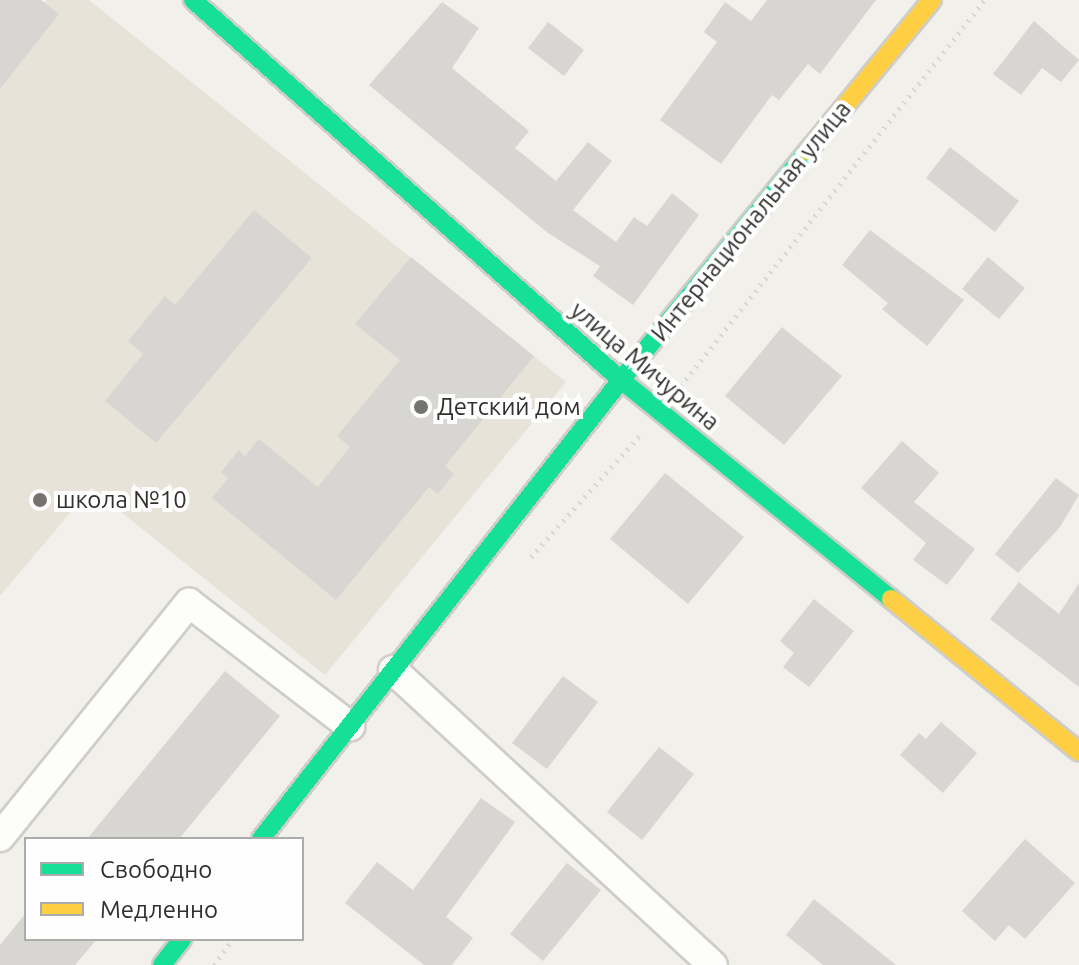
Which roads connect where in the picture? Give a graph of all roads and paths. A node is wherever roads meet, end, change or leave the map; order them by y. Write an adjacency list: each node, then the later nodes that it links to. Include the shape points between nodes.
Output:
1 (193, 0): 3 (street, улица Мичурина)
2 (932, 0): 3 (street, Интернациональная улица)
3 (621, 380): 4 (street, Интернациональная улица); 6 (street, улица Мичурина)
4 (393, 670): 5 (street, Интернациональная улица); 13 (street)
5 (350, 726): 7 (street, via 189,603); 8 (street, Интернациональная улица)
6 (1079, 752)
7 (0, 837)
8 (263, 837)
9 (180, 941): 11 (street)
10 (232, 941): 12 (path)
11 (162, 965)
12 (214, 965)
13 (713, 965)

